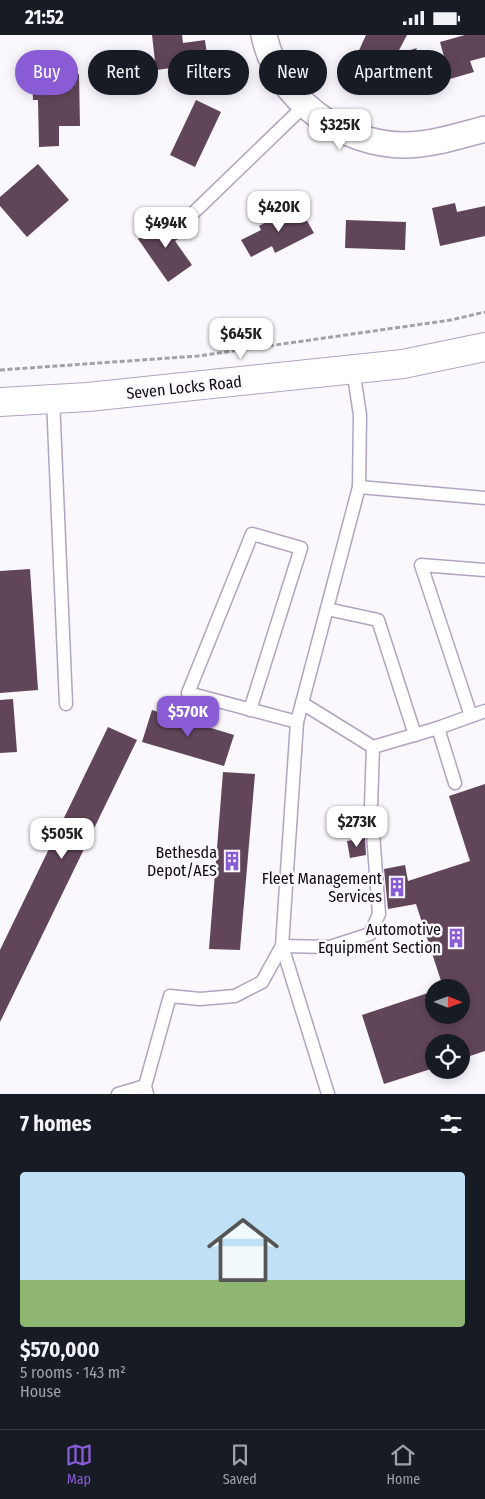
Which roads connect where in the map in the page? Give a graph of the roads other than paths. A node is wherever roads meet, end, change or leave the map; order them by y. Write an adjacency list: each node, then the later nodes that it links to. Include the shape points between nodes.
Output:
1 (264, 35): 2 (street, via 282,78)
2 (304, 106): 3 (street, via 338,128 360,137 406,145); 4 (lane)
3 (485, 129)
4 (187, 219)
5 (485, 347): 6 (main road, Seven Locks Road, via 404,364)
6 (353, 369): 7 (main road, Seven Locks Road); 9 (lane, via 360,415)
7 (53, 399): 8 (main road, Seven Locks Road); 14 (lane)
8 (0, 402)
9 (359, 487): 10 (lane); 12 (lane)
10 (485, 498)
11 (485, 570): 17 (lane, via 421,565)
12 (327, 609): 13 (lane); 20 (lane, via 378,621)
13 (302, 703): 18 (lane); 21 (lane)
14 (66, 704)
15 (250, 709): 15 (lane, via 188,693 252,534 301,548); 18 (lane)
16 (485, 711): 17 (lane)
17 (471, 716): 19 (lane)
18 (297, 722): 23 (lane)
19 (438, 728): 20 (lane); 22 (lane)
20 (415, 735): 21 (lane)
21 (373, 747): 23 (lane, via 371,806 378,914 370,935 330,947)
22 (455, 783)
23 (282, 946): 24 (lane, via 262,982 235,995 200,999 170,996); 26 (lane)
24 (146, 1090): 25 (lane)
25 (118, 1094)
26 (328, 1094)

